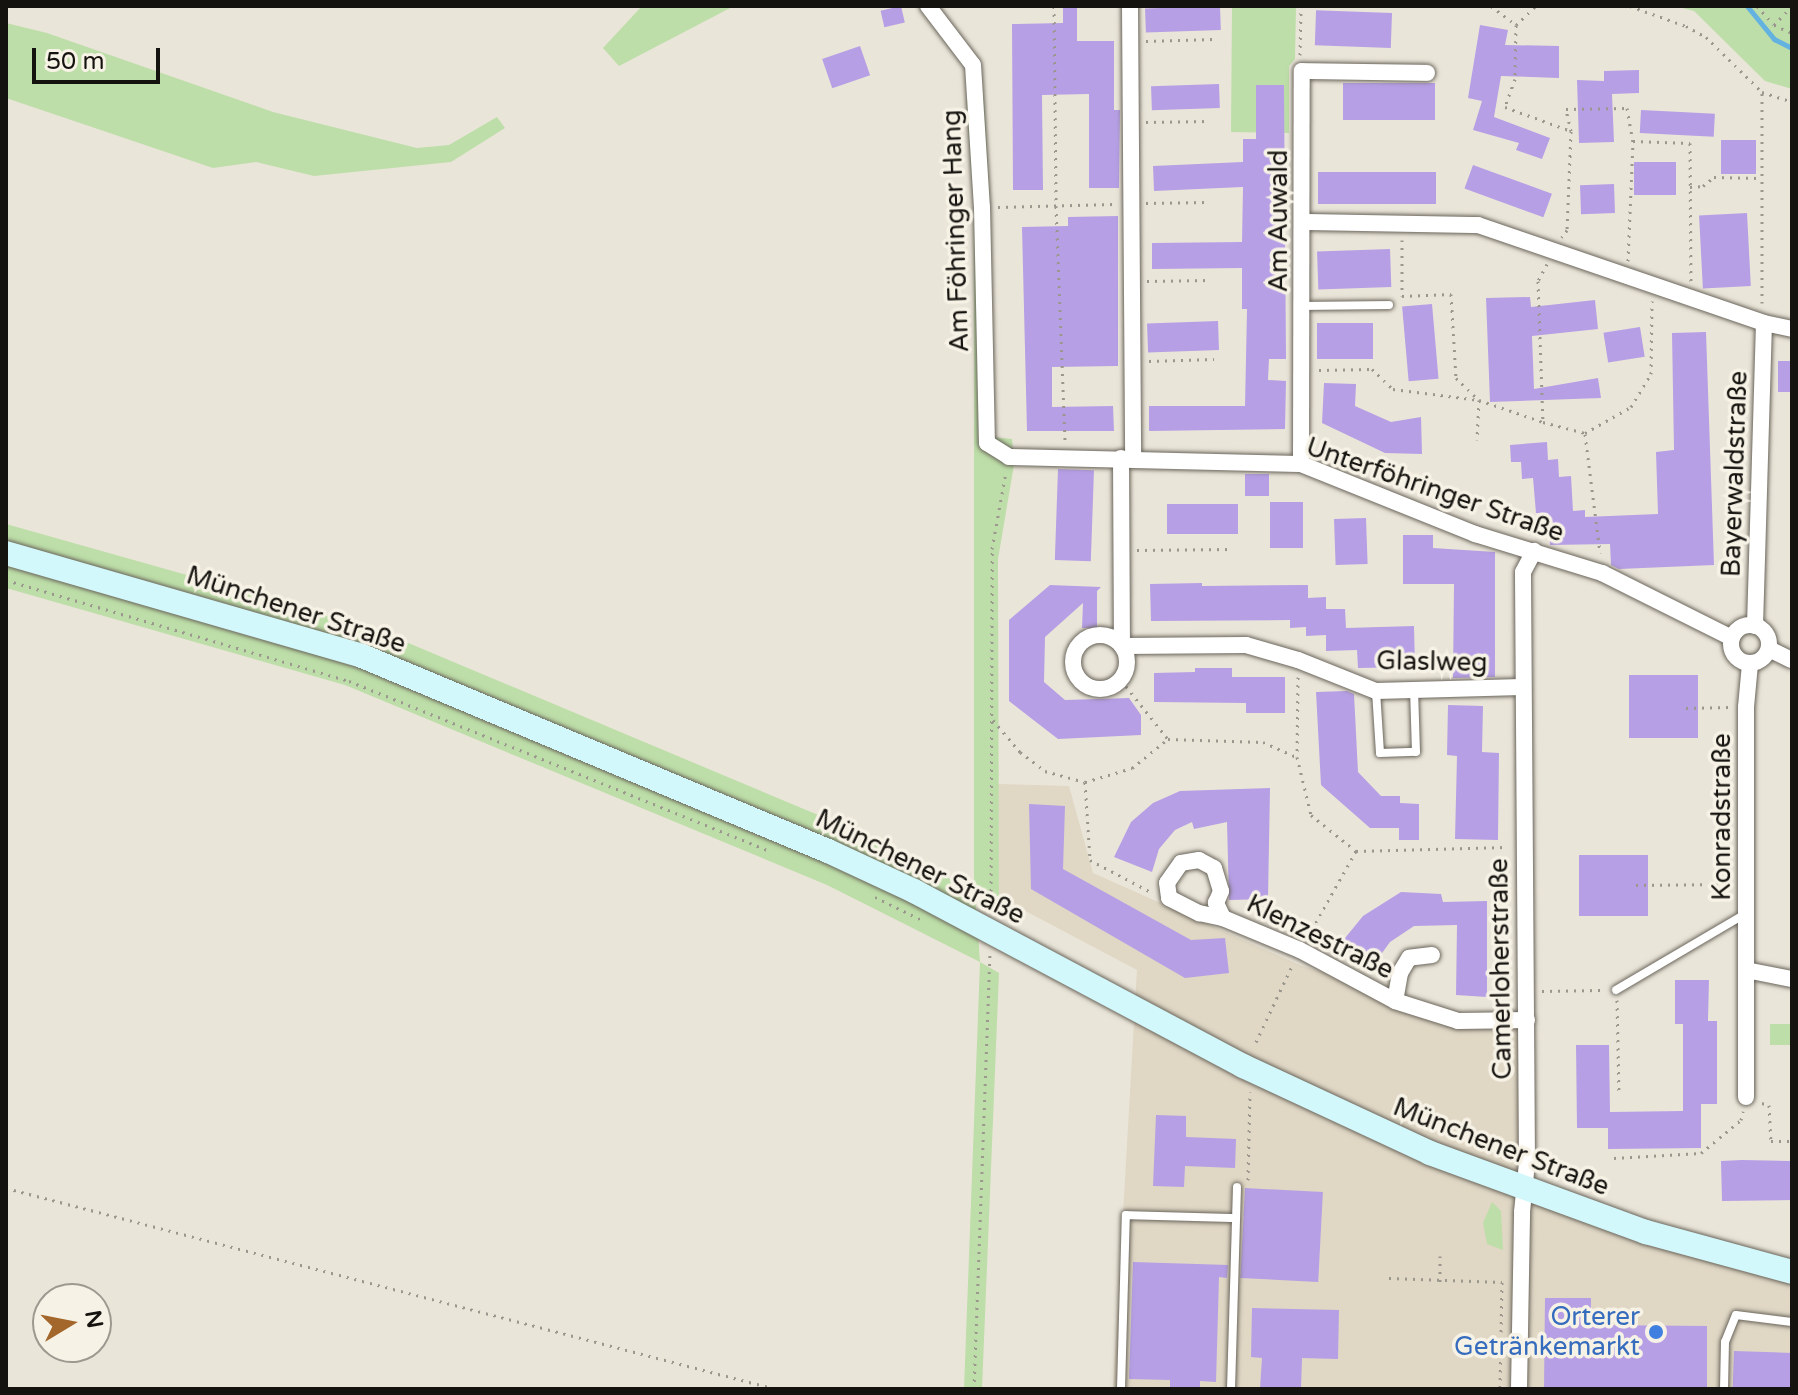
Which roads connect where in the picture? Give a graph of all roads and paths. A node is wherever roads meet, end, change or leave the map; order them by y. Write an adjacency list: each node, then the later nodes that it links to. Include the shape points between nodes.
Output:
1 (928, 6): 28 (street, Am Föhringer Hang, via 973,65)
2 (1054, 6): 27 (path)
3 (1130, 6): 14 (street)
4 (1301, 6): 15 (path)
5 (1491, 6): 10 (path)
6 (1536, 6): 10 (path)
7 (1630, 6): 17 (path, via 1706,37)
8 (1757, 6): 11 (path)
9 (1792, 6): 11 (path)
10 (1516, 25): 21 (path, via 1515,79 1505,107)
11 (1774, 25): 12 (path)
12 (1792, 33)
13 (1214, 39): 14 (path)
14 (1130, 41): 20 (street)
15 (1302, 71): 16 (street); 30 (street, Am Auwald)
16 (1427, 73)
17 (1762, 92): 18 (path); 23 (path)
18 (1792, 102)
19 (1210, 121): 20 (path)
20 (1130, 122): 26 (street)
21 (1571, 131): 22 (path, via 1566,109 1627,108); 31 (path, via 1567,230)
22 (1633, 141): 24 (path, via 1690,143); 32 (path)
23 (1759, 178): 24 (path, via 1714,177 1703,186); 39 (path)
24 (1690, 187): 36 (path)
25 (1208, 202): 26 (path)
26 (1131, 203): 27 (path); 34 (street)
27 (1056, 206): 28 (path); 49 (path)
28 (982, 207): 48 (street, Am Föhringer Hang, via 987,443)
29 (1402, 221): 30 (street); 31 (street, via 1478,225); 44 (path, via 1402,296 1451,294 1456,378)
30 (1302, 222): 38 (street, Am Auwald)
31 (1554, 250): 32 (street); 45 (path, via 1538,281)
32 (1627, 277): 35 (street)
33 (1211, 280): 34 (path)
34 (1131, 282): 42 (street)
35 (1652, 285): 36 (street); 46 (path, via 1651,374 1631,407)
36 (1691, 297): 39 (street)
37 (1389, 305): 38 (lane)
38 (1303, 306): 43 (street, Am Auwald)
39 (1764, 323): 40 (street); 58 (street, Bayerwaldstraße)
40 (1792, 329)
41 (1214, 359): 42 (path)
42 (1132, 361): 50 (street)
43 (1303, 371): 44 (path, via 1372,369 1393,389); 51 (street, Am Auwald)
44 (1479, 400): 45 (path); 47 (path)
45 (1543, 422): 46 (path)
46 (1585, 433): 56 (path)
47 (1477, 440)
48 (1009, 457): 49 (street, Unterföhringer Straße); 71 (path, via 992,549)
49 (1066, 457): 50 (street, Unterföhringer Straße)
50 (1127, 458): 51 (street, Unterföhringer Straße); 53 (street)
51 (1301, 464): 54 (street, Unterföhringer Straße, via 1475,534)
52 (1233, 549): 53 (path)
53 (1123, 550): 60 (street)
54 (1534, 551): 56 (street, Unterföhringer Straße); 66 (street, Camerloherstraße, via 1523,572)
55 (6, 553): 103 (main road, Münchener Straße, via 362,656 814,844 914,891 1243,1066)
56 (1602, 573): 59 (street, Unterföhringer Straße)
57 (6, 580): 77 (path, via 349,681)
58 (1755, 626): 59 (street, via 1739,629); 61 (street, via 1768,637)
59 (1732, 638): 64 (street, via 1735,655)
60 (1122, 646): 62 (street, Glaslweg, via 1246,645); 65 (street, via 1127,663); 65 (street, Glaslweg, via 1108,636 1090,637 1077,649 1073,666 1081,682 1097,689)
61 (1769, 649): 63 (street); 64 (street, via 1762,660)
62 (1298, 660): 68 (street, Glaslweg); 73 (path)
63 (1792, 660)
64 (1750, 664): 69 (street, Konradstraße)
65 (1121, 680): 72 (path)
66 (1522, 687): 67 (street, Glaslweg); 75 (street, Camerloherstraße)
67 (1414, 688): 68 (street, Glaslweg); 68 (lane, via 1416,752 1380,753)
68 (1376, 691)
69 (1746, 707): 70 (path); 78 (street, Konradstraße)
70 (1686, 708)
71 (992, 720): 74 (path, via 1045,771); 82 (path)
72 (1168, 739): 73 (path, via 1263,742); 74 (path, via 1132,768)
73 (1297, 757): 76 (path, via 1311,815)
74 (1085, 782): 81 (path, via 1090,860)
75 (1523, 847): 76 (path); 92 (street, Camerloherstraße)
76 (1356, 851): 86 (path)
77 (784, 856)
78 (1745, 884): 79 (path); 83 (street, Konradstraße)
79 (1636, 885)
80 (868, 894): 85 (path)
81 (1169, 898): 84 (street, Klenzestraße); 84 (street, Klenzestraße, via 1167,883 1181,863 1199,860 1214,868 1221,891 1216,903)
82 (991, 901)
83 (1745, 914): 89 (street, Konradstraße); 91 (lane)
84 (1223, 918): 86 (street, Klenzestraße)
85 (922, 921)
86 (1300, 950): 93 (street, Klenzestraße); 95 (path)
87 (990, 954): 112 (path)
88 (1432, 955): 93 (street, Klenzestraße, via 1409,958)
89 (1746, 970): 90 (street); 98 (street, Konradstraße)
90 (1792, 979)
91 (1616, 990): 92 (path); 97 (path)
92 (1526, 991): 94 (street, Camerloherstraße)
93 (1395, 1001): 94 (street, Klenzestraße, via 1458,1021)
94 (1527, 1020): 103 (street, Camerloherstraße)
95 (1256, 1042)
96 (1250, 1092): 101 (path, via 1248,1180)
97 (1619, 1092)
98 (1746, 1097): 99 (path, via 1769,1105 1771,1141); 100 (path, via 1741,1120 1701,1153)
99 (1792, 1141)
100 (1614, 1158)
101 (1237, 1187): 104 (lane)
102 (6, 1188): 111 (path)
103 (1524, 1191): 106 (main road, Münchener Straße); 116 (street, Camerloherstraße)
104 (1236, 1218): 113 (lane, via 1126,1215); 114 (lane)
105 (1440, 1256): 108 (path)
106 (1792, 1272)
107 (1389, 1278): 108 (path)
108 (1440, 1279): 109 (path); 115 (path, via 1502,1282)
109 (1440, 1285)
110 (1792, 1322): 117 (lane, via 1736,1315 1725,1342)
111 (776, 1389)
112 (974, 1389)
113 (1121, 1389)
114 (1231, 1389)
115 (1500, 1389)
116 (1519, 1389)
117 (1724, 1389)

